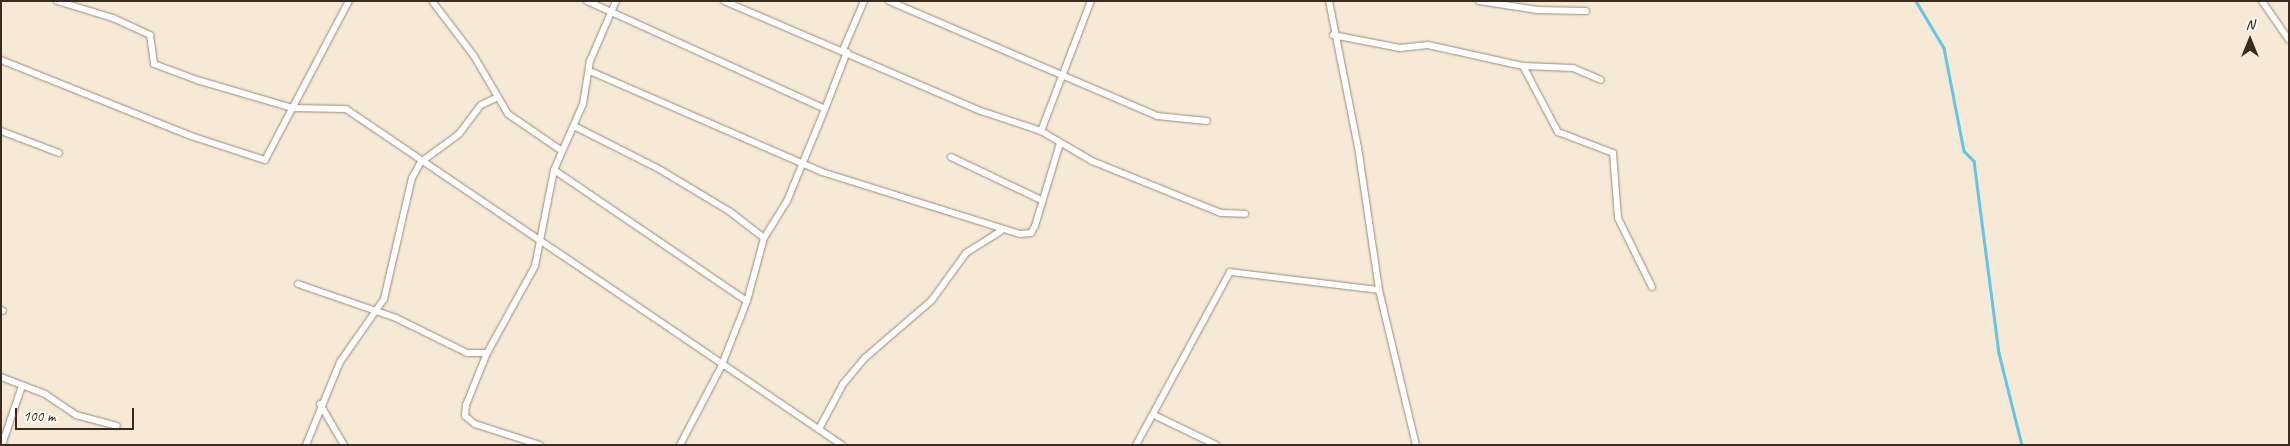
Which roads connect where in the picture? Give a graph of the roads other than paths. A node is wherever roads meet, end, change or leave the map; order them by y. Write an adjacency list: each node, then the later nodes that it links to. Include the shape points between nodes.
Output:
1 (57, 1): 24 (street, via 113,18 150,35 154,64)
2 (349, 1): 24 (street)
3 (432, 1): 23 (street, via 474,56)
4 (587, 1): 14 (street)
5 (616, 1): 14 (street)
6 (724, 1): 17 (street)
7 (864, 1): 17 (street)
8 (889, 1): 21 (street)
9 (1091, 1): 21 (street)
10 (1329, 1): 15 (street)
11 (1479, 1): 13 (street, via 1537,10)
12 (2262, 1): 16 (street)
13 (1586, 11)
14 (613, 12): 20 (street, via 590,61); 25 (street, via 644,23 713,61)
15 (1333, 34): 19 (street, via 1400,48 1428,45); 44 (street, via 1358,147)
16 (2289, 40)
17 (845, 51): 25 (street); 29 (street)
18 (1, 60): 24 (street, via 191,136 265,160)
19 (1523, 66): 22 (street, via 1573,68); 43 (street, via 1558,132 1613,153 1618,218)
20 (592, 72): 27 (street); 35 (street)
21 (1065, 77): 26 (street, via 1157,116); 29 (street)
22 (1601, 80)
23 (496, 98): 31 (street, via 523,127); 34 (street, via 480,105 459,134)
24 (293, 108): 34 (street, via 346,109)
25 (825, 108): 35 (street)
26 (1207, 121)
27 (574, 126): 31 (street); 40 (street, via 730,211)
28 (1, 131): 32 (street)
29 (1041, 132): 30 (street)
30 (1060, 143): 37 (street); 38 (street, via 1092,161 1221,213)
31 (562, 151): 36 (street)
32 (59, 153)
33 (951, 157): 37 (street)
34 (421, 162): 41 (street); 46 (street, via 401,217 391,278 381,305)
35 (802, 163): 39 (street); 40 (street, via 787,201)
36 (554, 170): 41 (street); 45 (street)
37 (1041, 200): 39 (street, via 1031,233)
38 (1245, 214)
39 (1001, 231): 54 (street, via 966,253 932,300 866,357 843,384)
40 (764, 238): 45 (street)
41 (541, 244): 47 (street, via 536,266); 48 (street)
42 (298, 284): 46 (street)
43 (1652, 286)
44 (1379, 290): 52 (street, via 1230,272 1188,344); 63 (street)
45 (747, 301): 48 (street)
46 (372, 311): 47 (street, via 467,353); 51 (street)
47 (488, 353): 58 (street, via 468,395 466,416 475,424)
48 (721, 367): 54 (street); 59 (street)
49 (1, 377): 50 (street)
50 (22, 386): 53 (street, via 76,415); 55 (street)
51 (320, 404): 56 (street); 57 (street)
52 (1154, 415): 61 (street); 62 (street)
53 (117, 426)
54 (819, 429): 60 (street)
55 (2, 445)
56 (306, 445)
57 (344, 445)
58 (540, 445)
59 (680, 445)
60 (842, 445)
61 (1136, 445)
62 (1216, 445)
63 (1416, 445)

